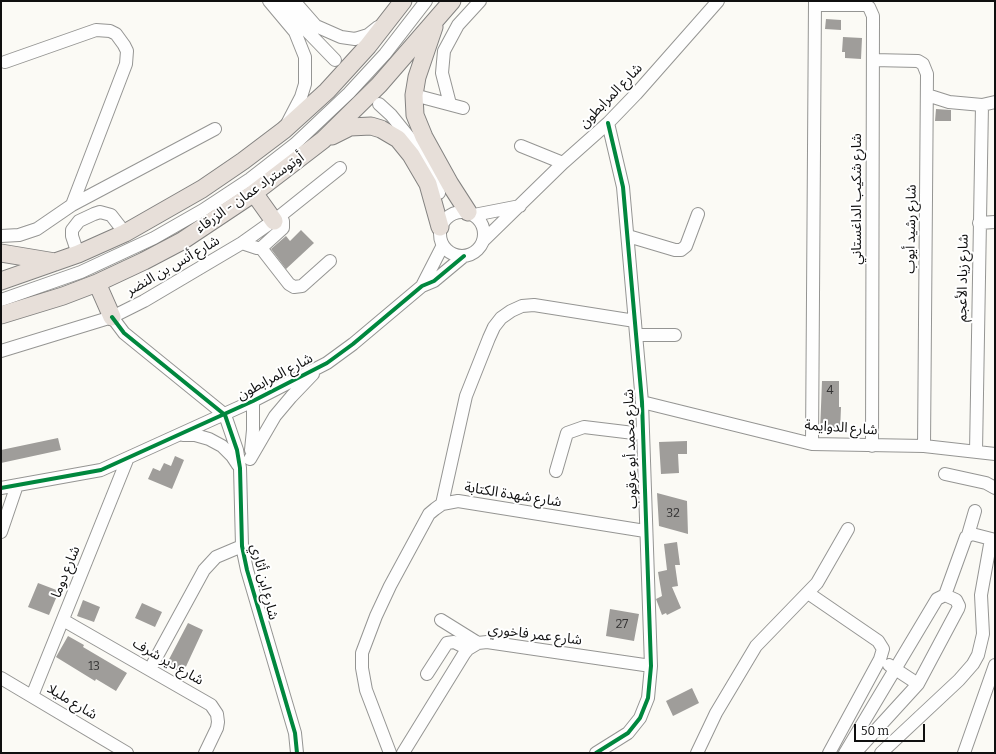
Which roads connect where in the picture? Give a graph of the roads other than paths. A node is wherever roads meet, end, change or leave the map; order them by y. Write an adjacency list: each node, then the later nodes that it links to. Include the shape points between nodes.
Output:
1 (269, 1): 25 (street, via 295,32 305,57 307,70 302,97)
2 (282, 1): 13 (street)
3 (294, 1): 12 (street, via 316,26 341,38 355,39 368,35)
4 (403, 1): 12 (highway)
5 (419, 1): 55 (street, via 364,71 328,109 292,142 248,176 201,207 126,246 79,268)
6 (426, 1): 56 (street, via 385,54 349,94 295,144 250,179 179,224 105,261)
7 (452, 1): 11 (highway, أوتوستراد عمان - الزرقاء)
8 (480, 1): 20 (street, via 458,24 444,52 442,73)
9 (718, 1): 23 (street, شارع المرابطون)
10 (815, 3): 14 (street, شارع شكيب الداغستاني, via 869,7 873,16); 69 (street, شارع شكيب الداغستاني)
11 (438, 17): 16 (highway, via 421,64); 26 (highway, أوتوستراد عمان - الزرقاء, via 379,85)
12 (390, 18): 25 (highway, via 338,79)
13 (335, 60)
14 (873, 60): 17 (street, شارع رشيد أيوب, via 912,61 923,64 927,74); 70 (street, شارع شكيب الداغستاني)
15 (5, 62): 32 (street, via 96,30 116,34 127,51 126,64)
16 (414, 95): 20 (street); 34 (highway, via 415,114 419,126 450,184)
17 (927, 95): 21 (street, via 949,102); 71 (street, شارع رشيد أيوب)
18 (995, 102): 21 (street)
19 (379, 104): 30 (street, via 411,139)
20 (450, 104): 22 (street)
21 (982, 104): 37 (street, شارع زياد الأعجم)
22 (463, 108)
23 (608, 123): 28 (street, شارع المرابطون); 42 (street, شارع محمد أبو عرقوب, via 623,187)
24 (215, 129): 32 (street)
25 (284, 130): 40 (highway, via 202,189)
26 (322, 140): 31 (highway, أوتوستراد عمان - الزرقاء); 39 (highway, via 350,127 360,126 381,128 398,139 411,154 428,184)
27 (522, 146): 28 (street)
28 (563, 163): 33 (street, شارع المرابطون)
29 (340, 168): 36 (street, شارع أنس بن النضر)
30 (436, 181): 34 (street, via 449,197); 39 (street)
31 (254, 194): 36 (highway); 53 (highway, أوتوستراد عمان - الزرقاء, via 182,241)
32 (72, 205): 41 (street, via 37,229 19,235)
33 (520, 206): 34 (street); 43 (street, شارع المرابطون)
34 (469, 213): 39 (street, via 456,212); 43 (street, via 483,226)
35 (698, 214): 42 (street, via 686,246 681,250)
36 (277, 218): 44 (street, شارع أنس بن النضر); 46 (street, via 283,221 283,228)
37 (979, 222): 38 (street); 72 (street, شارع زياد الأعجم)
38 (995, 222)
39 (441, 224): 45 (street)
40 (125, 233): 48 (highway); 48 (street, via 111,215 106,213 100,212 84,219 72,230)
41 (1, 236)
42 (628, 236): 59 (street, شارع محمد أبو عرقوب)
43 (483, 241): 49 (street, via 476,251)
44 (242, 243): 46 (street); 58 (street, شارع أنس بن النضر, via 177,283)
45 (442, 245): 49 (street, via 448,252); 54 (street, شارع المرابطون)
46 (261, 248): 50 (street, via 294,287 302,286)
47 (1, 253): 51 (highway)
48 (78, 254): 51 (highway)
49 (464, 256): 54 (street, شارع المرابطون, via 434,281)
50 (330, 261)
51 (55, 262): 52 (highway)
52 (1, 281)
53 (97, 282): 57 (highway, أوتوستراد عمان - الزرقاء, via 63,296); 58 (highway)
54 (422, 286): 63 (street, شارع المرابطون, via 353,344)
55 (1, 295)
56 (1, 300)
57 (1, 315)
58 (112, 317): 62 (street, شارع أنس بن النضر); 66 (street, via 124,333)
59 (635, 321): 60 (street, شارع محمد أبو عرقوب); 83 (street, via 534,305 522,306 501,318 489,338 466,396)
60 (636, 335): 61 (street); 65 (street, شارع محمد أبو عرقوب)
61 (675, 335)
62 (1, 351)
63 (327, 362): 64 (street, شارع المرابطون); 74 (street, via 291,397 261,437)
64 (253, 401): 66 (street, شارع المرابطون); 74 (street, شارع ابن أثاري)
65 (642, 402): 67 (street, شارع محمد أبو عرقوب); 69 (street, شارع الدوايمة)
66 (225, 415): 68 (street, شارع المرابطون); 76 (street, شارع ابن أثاري, via 237,450)
67 (642, 434): 77 (street, via 584,427 568,433); 86 (street, شارع محمد أبو عرقوب)
68 (180, 435): 75 (street, شارع المرابطون); 76 (street, via 195,435 209,439 227,451)
69 (812, 444): 70 (street, شارع الدوايمة)
70 (872, 446): 71 (street, شارع الدوايمة)
71 (924, 446): 72 (street, شارع الدوايمة)
72 (976, 452): 73 (street, شارع الدوايمة)
73 (995, 454)
74 (250, 459): 79 (street, شارع ابن أثاري)
75 (127, 460): 80 (street, شارع المرابطون, via 101,470); 93 (street, شارع دوما)
76 (240, 468): 79 (street, شارع ابن أثاري)
77 (556, 471)
78 (945, 474): 82 (street, via 986,483)
79 (241, 484): 90 (street, شارع ابن أثاري)
80 (17, 485): 81 (street, شارع المرابطون); 87 (street)
81 (1, 488)
82 (995, 488)
83 (442, 504): 86 (street, شارع شهدة الكتابة, via 458,501); 109 (street, via 429,514 390,586 364,646 362,668 366,690)
84 (975, 511): 88 (street)
85 (848, 529): 91 (street, via 817,583)
86 (645, 531): 97 (street, شارع محمد أبو عرقوب)
87 (1, 532)
88 (968, 535): 89 (street); 92 (street)
89 (993, 540): 115 (street, via 982,586 983,634 978,655 967,673)
90 (242, 546): 99 (street, via 216,557 204,570); 108 (street, شارع ابن أثاري, via 295,734)
91 (808, 593): 96 (street, via 878,641 883,649); 105 (street, via 756,646)
92 (945, 595): 100 (street, via 937,599); 103 (street, via 956,600 958,609)
93 (63, 620): 99 (street, شارع دير شرف); 104 (street, شارع دوما)
94 (441, 620): 95 (street)
95 (473, 646): 97 (street, شارع عمر فاخوري, via 487,642); 101 (street, via 447,643); 110 (street)
96 (880, 659): 100 (street); 112 (street)
97 (651, 666): 111 (street, شارع محمد أبو عرقوب, via 648,698 640,718 628,733)
98 (995, 666): 116 (street)
99 (150, 669): 107 (street, شارع دير شرف, via 214,708 217,714 217,728)
100 (896, 669): 103 (street); 113 (street)
101 (427, 674)
102 (1, 678): 104 (street, شارع مليلا)
103 (918, 684): 114 (street)
104 (32, 696): 106 (street, شارع مليلا)
105 (696, 751)
106 (127, 753)
107 (205, 753)
108 (297, 753)
109 (390, 753)
110 (402, 753)
111 (596, 753)
112 (829, 753)
113 (845, 753)
114 (855, 753)
115 (881, 753)
116 (964, 753)

